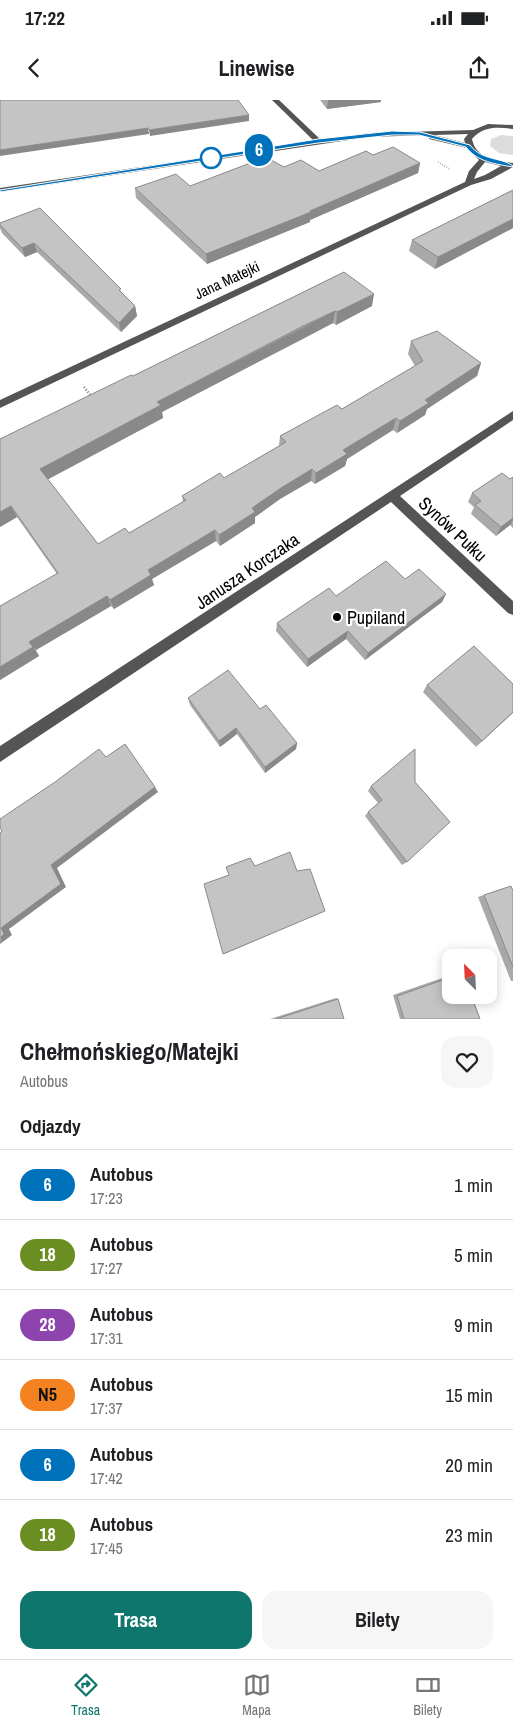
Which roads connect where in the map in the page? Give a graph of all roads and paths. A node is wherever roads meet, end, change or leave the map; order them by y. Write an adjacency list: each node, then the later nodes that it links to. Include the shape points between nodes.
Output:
1 (275, 100): 5 (street)
2 (513, 126): 3 (street, via 492,126)
3 (472, 132): 4 (street); 6 (street)
4 (420, 134): 5 (street, via 384,133); 6 (street)
5 (318, 141): 10 (street)
6 (468, 146): 7 (street)
7 (484, 159): 8 (street); 9 (street)
8 (511, 165): 9 (street, Jana Matejki)
9 (468, 184): 13 (street, Jana Matejki)
10 (0, 190)
11 (84, 387): 12 (path, via 93,397)
12 (84, 402)
13 (0, 404)
14 (513, 415): 15 (street, Janusza Korczaka)
15 (392, 495): 16 (street, Synów Pułku); 17 (street, Janusza Korczaka)
16 (513, 609)
17 (0, 755)

